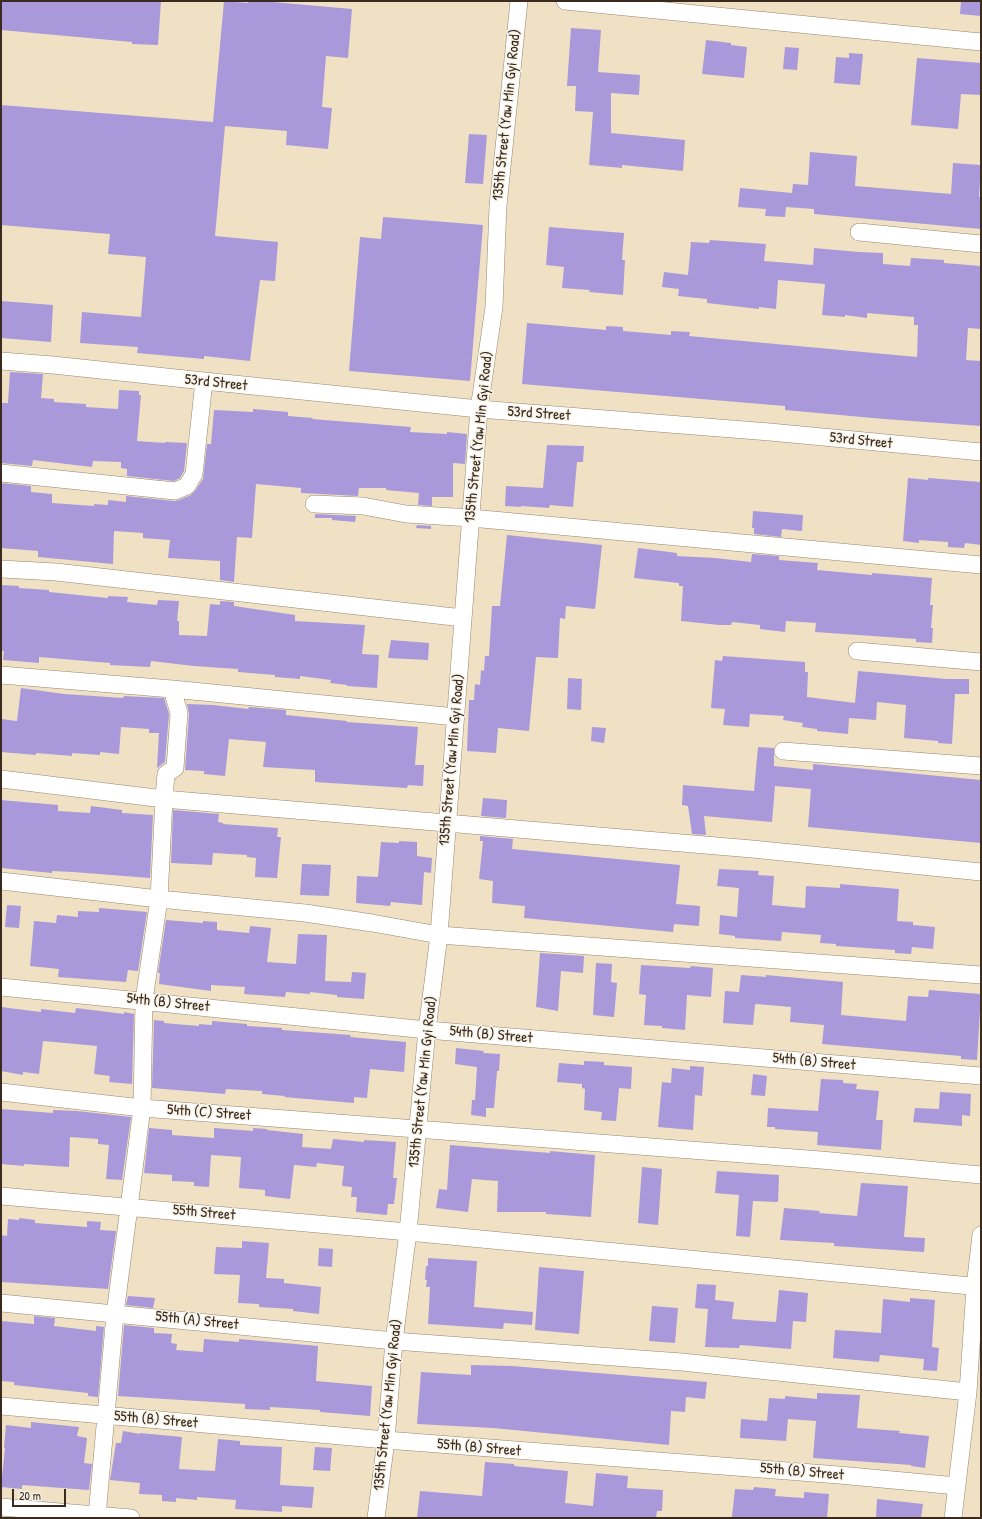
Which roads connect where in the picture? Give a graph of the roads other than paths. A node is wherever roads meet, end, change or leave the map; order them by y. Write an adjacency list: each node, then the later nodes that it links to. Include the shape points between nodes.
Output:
1 (519, 1): 8 (street, 135th Street (Yaw Min Gyi Road), via 498,206 494,307)
2 (565, 1): 3 (street)
3 (981, 42)
4 (859, 232): 5 (street)
5 (981, 244)
6 (1, 361): 7 (street, 53rd Street)
7 (204, 382): 8 (street, 53rd Street); 10 (street, via 194,474 187,486 175,491)
8 (479, 409): 9 (street, 53rd Street); 12 (street, 135th Street (Yaw Min Gyi Road))
9 (981, 452)
10 (1, 473)
11 (314, 504): 12 (street, via 363,506 406,514)
12 (471, 518): 13 (street); 15 (street, 135th Street (Yaw Min Gyi Road))
13 (981, 565)
14 (1, 569): 15 (street, via 56,572)
15 (463, 618): 20 (street, 135th Street (Yaw Min Gyi Road))
16 (857, 651): 17 (street)
17 (981, 662)
18 (1, 675): 19 (street)
19 (172, 689): 20 (street); 24 (street, via 179,713 175,768 166,774)
20 (456, 717): 25 (street, 135th Street (Yaw Min Gyi Road))
21 (783, 751): 22 (street)
22 (981, 766)
23 (1, 779): 24 (street)
24 (164, 799): 25 (street); 28 (street)
25 (446, 824): 26 (street, via 752,849); 29 (street, 135th Street (Yaw Min Gyi Road))
26 (981, 872)
27 (1, 881): 28 (street)
28 (159, 899): 29 (street, via 305,913); 32 (street)
29 (439, 935): 30 (street); 33 (street, 135th Street (Yaw Min Gyi Road))
30 (981, 975)
31 (1, 987): 32 (street, 54th (B) Street)
32 (144, 1000): 33 (street, 54th (B) Street); 36 (street)
33 (427, 1030): 34 (street, 54th (B) Street); 37 (street, 135th Street (Yaw Min Gyi Road))
34 (981, 1076)
35 (1, 1092): 36 (street, 54th (C) Street)
36 (142, 1108): 37 (street, 54th (C) Street); 40 (street)
37 (418, 1130): 38 (street, 54th (C) Street, via 821,1160); 41 (street, 135th Street (Yaw Min Gyi Road))
38 (981, 1175)
39 (1, 1196): 40 (street, 55th Street)
40 (129, 1207): 41 (street, 55th Street); 45 (street)
41 (408, 1232): 43 (street, 55th Street); 46 (street, 135th Street (Yaw Min Gyi Road))
42 (981, 1235): 43 (street)
43 (978, 1287): 47 (street)
44 (1, 1303): 45 (street, 55th (A) Street)
45 (116, 1314): 46 (street, 55th (A) Street); 49 (street)
46 (394, 1341): 47 (street, 55th (A) Street, via 682,1362); 50 (street, 135th Street (Yaw Min Gyi Road))
47 (968, 1392): 51 (street)
48 (1, 1406): 49 (street, 55th (B) Street)
49 (107, 1415): 50 (street, 55th (B) Street); 53 (street)
50 (386, 1440): 51 (street, 55th (B) Street); 55 (street, 135th Street (Yaw Min Gyi Road))
51 (957, 1486): 56 (street)
52 (1, 1507): 53 (street)
53 (97, 1516): 54 (street)
54 (131, 1518)
55 (376, 1518)
56 (953, 1518)

